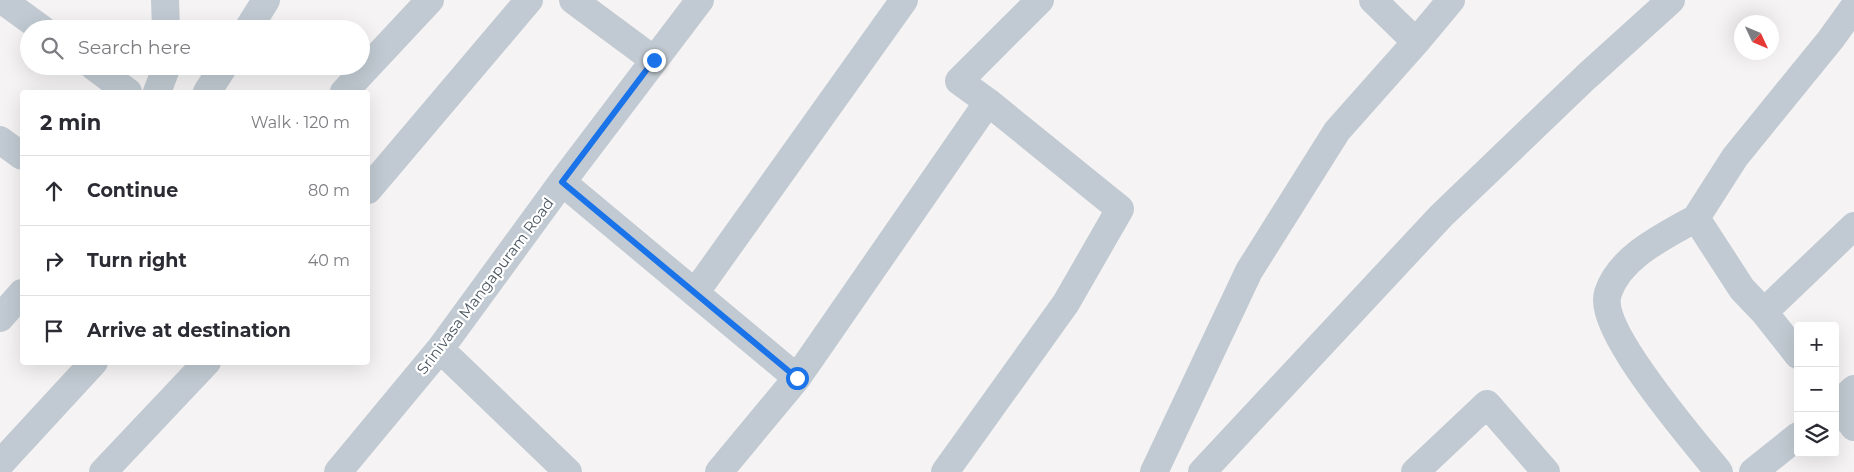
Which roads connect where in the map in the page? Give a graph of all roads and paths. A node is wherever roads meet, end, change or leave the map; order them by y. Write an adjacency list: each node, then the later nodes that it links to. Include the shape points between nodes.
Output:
1 (2, 0): 14 (street)
2 (165, 0): 15 (street)
3 (266, 0): 16 (street)
4 (430, 0): 19 (street)
5 (529, 0): 30 (street)
6 (573, 0): 18 (street)
7 (700, 0): 18 (street, Srinivasa Mangapuram Road)
8 (904, 0): 33 (street)
9 (1040, 0): 28 (street, via 959,81)
10 (1373, 0): 17 (street)
11 (1451, 0): 17 (street)
12 (1672, 0): 52 (street, via 1441,216)
13 (1854, 7): 31 (street, via 1832,39 1735,157)
14 (30, 20)
15 (166, 20)
16 (254, 20)
17 (1416, 42): 51 (street, via 1337,131 1249,271)
18 (654, 60): 29 (street, Srinivasa Mangapuram Road)
19 (370, 64)
20 (105, 75): 24 (street)
21 (164, 75): 25 (street)
22 (218, 75): 26 (street)
23 (360, 75): 27 (street)
24 (125, 90)
25 (158, 90)
26 (208, 90)
27 (346, 90)
28 (988, 102): 41 (street); 50 (street, via 1120,209 1066,303)
29 (562, 182): 33 (street); 37 (street, Srinivasa Mangapuram Road)
30 (370, 188)
31 (1696, 218): 35 (street, via 1742,289); 55 (street, via 1646,248 1618,273 1607,294 1608,314 1626,351)
32 (1854, 226): 35 (street)
33 (696, 293): 41 (street)
34 (20, 295): 36 (street)
35 (1764, 312): 38 (street)
36 (0, 318)
37 (440, 349): 47 (street, Srinivasa Mangapuram Road); 48 (street)
38 (1794, 350)
39 (91, 365): 45 (street)
40 (204, 365): 46 (street)
41 (797, 378): 49 (street)
42 (1840, 401): 43 (street)
43 (1854, 427)
44 (1794, 439): 56 (street)
45 (0, 464)
46 (103, 472)
47 (338, 472)
48 (568, 472)
49 (719, 472)
50 (945, 472)
51 (1154, 472)
52 (1202, 472)
53 (1415, 472): 54 (street, via 1488,404)
54 (1546, 472)
55 (1719, 472)
56 (1753, 472)

